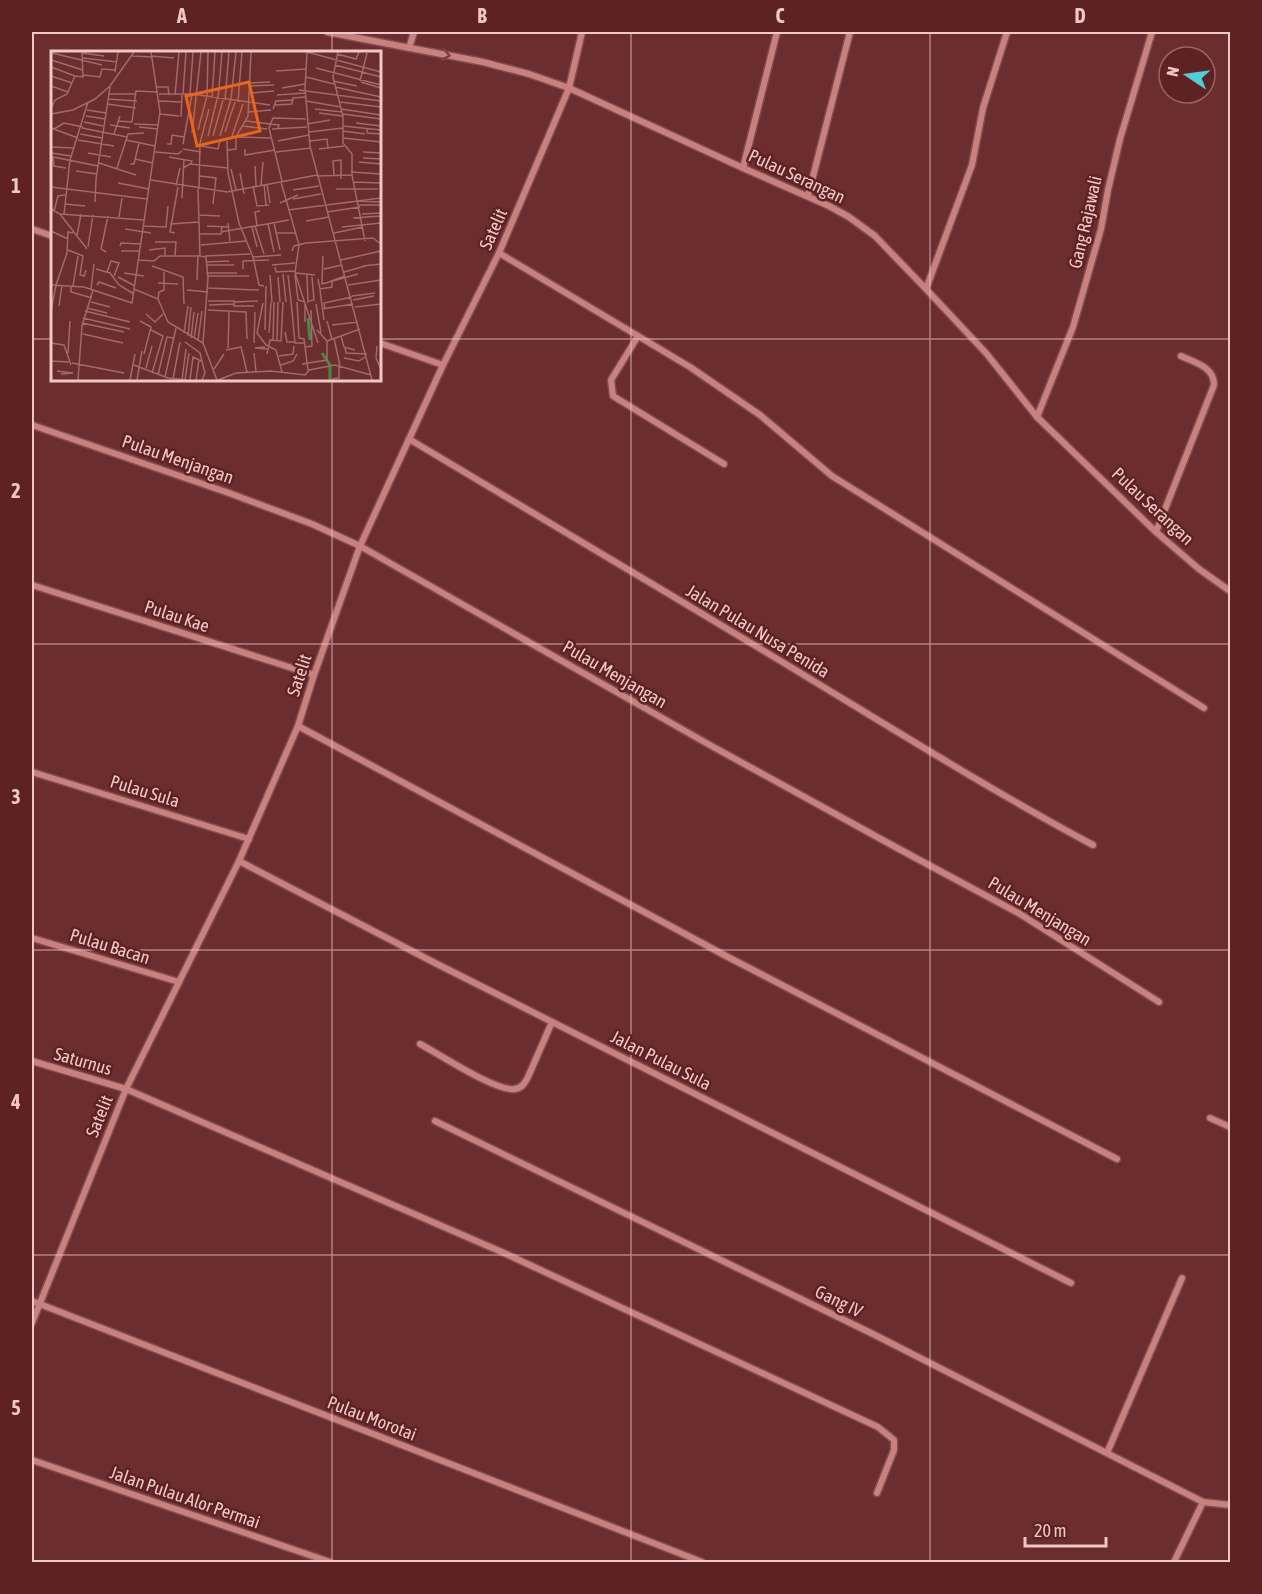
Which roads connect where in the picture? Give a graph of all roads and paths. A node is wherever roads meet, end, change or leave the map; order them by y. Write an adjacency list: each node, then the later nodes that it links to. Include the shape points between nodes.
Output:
1 (327, 32): 8 (street, Pulau Serangan)
2 (414, 32): 8 (street)
3 (582, 32): 9 (street, Satelit)
4 (777, 32): 10 (street)
5 (850, 32): 11 (street)
6 (1007, 32): 15 (street, via 983,108 972,165)
7 (1152, 32): 20 (street, Gang Rajawali, via 1120,139 1101,229 1073,327)
8 (409, 48): 9 (street, Pulau Serangan, one-way to 9, via 505,68)
9 (569, 88): 10 (street, Pulau Serangan); 14 (street, Satelit)
10 (743, 168): 11 (street, Pulau Serangan)
11 (808, 196): 15 (street, Pulau Serangan, via 875,236)
12 (32, 229): 13 (street)
13 (51, 236)
14 (499, 253): 16 (street); 19 (street, Satelit)
15 (926, 289): 20 (street, Pulau Serangan, via 986,353)
16 (638, 336): 23 (street, via 611,380 613,396); 29 (street, via 760,415 832,476)
17 (381, 343): 19 (street)
18 (1181, 356): 24 (street, via 1211,372 1214,385)
19 (443, 365): 22 (street, Satelit)
20 (1037, 417): 24 (street, Pulau Serangan)
21 (32, 425): 25 (street, Pulau Menjangan, via 229,493)
22 (409, 439): 25 (street, Satelit); 33 (street, Jalan Pulau Nusa Penida, via 937,757)
23 (724, 464)
24 (1156, 532): 27 (street, Pulau Serangan)
25 (360, 546): 28 (street, Satelit); 37 (street, Pulau Menjangan, via 708,744 1020,914)
26 (32, 585): 28 (street, Pulau Kae)
27 (1230, 591)
28 (314, 675): 30 (street, Satelit)
29 (1204, 708)
30 (298, 726): 32 (street, Satelit); 45 (street, via 728,957)
31 (32, 772): 32 (street, Pulau Sula)
32 (249, 838): 34 (street, Satelit)
33 (1094, 845)
34 (239, 861): 36 (street, Satelit); 38 (street, Jalan Pulau Sula)
35 (32, 938): 36 (street, Pulau Bacan)
36 (179, 982): 41 (street, Satelit)
37 (1159, 1002)
38 (552, 1022): 39 (street, via 525,1084 517,1089 494,1084); 47 (street, Jalan Pulau Sula)
39 (420, 1044)
40 (32, 1061): 41 (street, Saturnus)
41 (126, 1089): 49 (street, Satelit); 53 (street, Saturnus, via 504,1253 878,1427 894,1440 894,1450)
42 (1210, 1118): 44 (street)
43 (435, 1121): 51 (street, Gang IV, via 873,1334)
44 (1230, 1127)
45 (1117, 1159)
46 (1182, 1278): 51 (street)
47 (1071, 1284)
48 (32, 1302): 49 (street, Pulau Morotai)
49 (39, 1304): 50 (street, Satelit); 57 (street, Pulau Morotai)
50 (32, 1323)
51 (1107, 1453): 54 (street, Gang IV)
52 (32, 1460): 56 (street, Jalan Pulau Alor Permai)
53 (877, 1493)
54 (1203, 1502): 55 (street, Gang IV); 58 (street)
55 (1230, 1505)
56 (330, 1563)
57 (702, 1563)
58 (1174, 1563)

